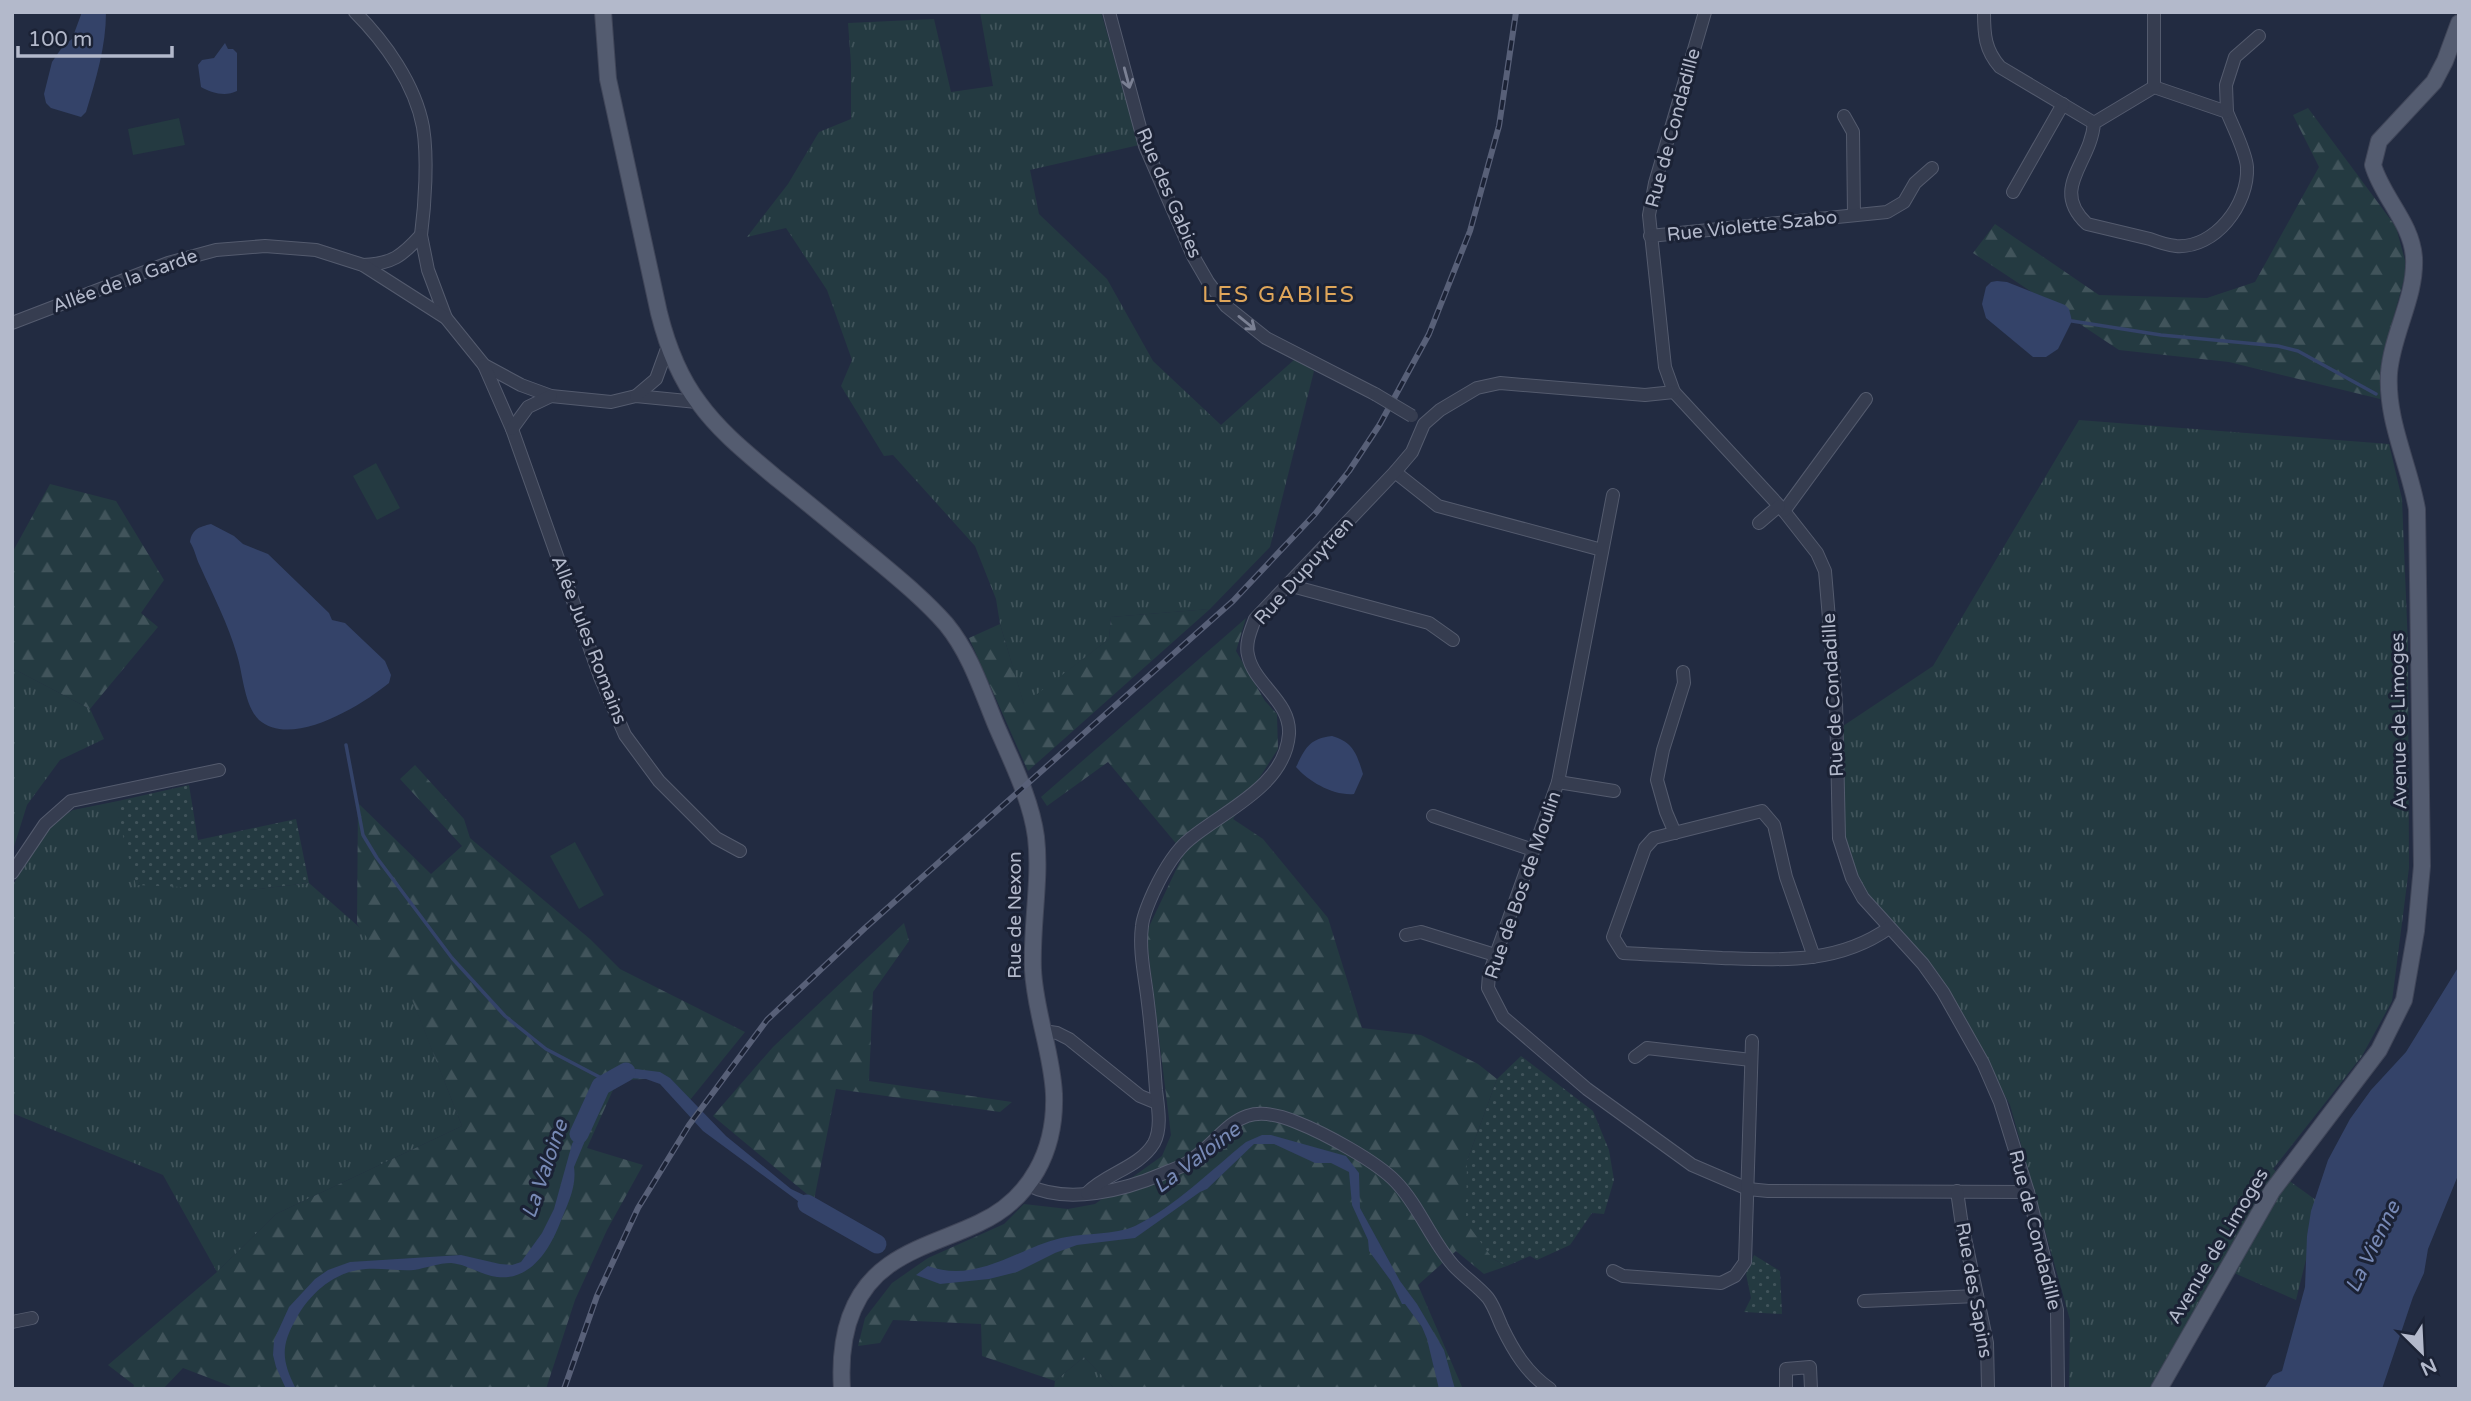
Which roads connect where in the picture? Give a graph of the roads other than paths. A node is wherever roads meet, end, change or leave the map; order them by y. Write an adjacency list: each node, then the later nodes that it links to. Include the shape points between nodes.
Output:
1 (355, 12): 17 (street, Allée de la Garde, via 396,62 423,127)
2 (603, 12): 22 (main road, Rue de Nexon, via 608,79)
3 (1109, 12): 31 (street, Rue des Gabies, one-way to 31, bridge, via 1145,146 1193,256 1226,306 1266,338)
4 (1705, 12): 18 (street, Rue de Condadille, via 1655,183)
5 (1984, 12): 10 (street, via 1984,41 1991,57)
6 (2154, 12): 9 (street)
7 (2459, 23): 74 (main road, Avenue de Limoges, via 2434,82 2379,141 2373,165 2411,238 2414,258 2389,377 2394,426 2417,509 2422,866 2404,1000 2378,1050 2272,1191)
8 (2259, 36): 11 (street, via 2235,57 2226,85)
9 (2154, 87): 11 (street); 13 (street)
10 (2063, 104): 13 (street); 15 (street)
11 (2227, 112): 13 (street, via 2247,164 2241,201 2215,233 2177,246 2087,224 2076,214 2070,201 2071,186 2093,139)
12 (1844, 116): 16 (street, Rue Violette Szabo, via 1853,132)
13 (2094, 123)
14 (1932, 168): 16 (street, Rue Violette Szabo, via 1915,183 1904,202 1887,212)
15 (2013, 192)
16 (1854, 215): 18 (street, Rue Violette Szabo)
17 (421, 235): 19 (street, via 404,254 382,264); 20 (street, Allée de la Garde)
18 (1650, 236): 26 (street, Rue de Condadille, via 1665,367)
19 (363, 265): 20 (street, Allée de la Garde); 21 (street, Allée de la Garde, via 316,250 265,246 216,250 168,263)
20 (446, 318): 23 (street, Allée de la Garde)
21 (12, 323)
22 (668, 346): 24 (main road, Rue de Nexon); 25 (street)
23 (484, 365): 27 (street, Allée de la Garde); 32 (street, Allée Jules Romains)
24 (681, 373): 25 (street); 30 (main road, Rue de Nexon)
25 (656, 379): 28 (street)
26 (1674, 392): 31 (street, Rue Dupuytren, via 1645,395 1500,383 1456,399); 35 (street, Rue de Condadille)
27 (551, 396): 28 (street, Allée de la Garde, via 611,402); 32 (street, via 528,407)
28 (636, 396): 30 (street, Allée de la Garde)
29 (1866, 399): 35 (street)
30 (697, 401): 53 (main road, Rue de Nexon, via 742,449 921,597 965,652 1017,775 1036,838 1033,971)
31 (1424, 424): 33 (street, Rue Dupuytren, via 1412,452)
32 (512, 429): 47 (street, Allée Jules Romains, via 625,735 659,781 716,838)
33 (1395, 472): 37 (street, via 1438,506); 38 (street, Rue Dupuytren)
34 (1613, 495): 37 (street, Rue de Bos de Moulin)
35 (1781, 509): 36 (street); 49 (street, Rue de Condadille, via 1817,553 1825,571 1836,702 1839,838 1863,898)
36 (1759, 523)
37 (1602, 550): 42 (street, Rue de Bos de Moulin)
38 (1288, 585): 39 (street, via 1429,623); 57 (street, Rue Dupuytren, via 1255,619 1248,639 1248,655 1257,675 1287,717 1289,734 1283,757 1251,796 1188,840 1154,891 1142,922 1140,942)
39 (1453, 640)
40 (1683, 672): 45 (street, via 1684,683 1657,780)
41 (219, 770): 48 (street, via 71,801 45,824)
42 (1558, 782): 43 (street); 46 (street, Rue de Bos de Moulin)
43 (1614, 791)
44 (1433, 816): 46 (street)
45 (1675, 833): 52 (street, via 1762,811 1774,825 1786,877); 52 (street, via 1654,838 1645,848 1613,937 1623,953 1787,960)
46 (1533, 850): 51 (street, Rue de Bos de Moulin)
47 (740, 851)
48 (12, 873)
49 (1889, 928): 52 (street, via 1872,940); 61 (street, Rue de Condadille, via 1923,964 1983,1063)
50 (1406, 935): 51 (street, via 1421,932)
51 (1495, 955): 59 (street, Rue de Bos de Moulin, via 1488,988 1503,1017 1587,1089 1692,1165)
52 (1814, 957)
53 (1043, 1031): 57 (street, via 1069,1039 1140,1096); 58 (main road, Rue de Nexon, via 1054,1089 1053,1131 1044,1159)
54 (1752, 1041): 56 (street)
55 (1635, 1057): 56 (street, via 1647,1048)
56 (1751, 1060): 59 (street)
57 (1157, 1103): 62 (street, Rue Dupuytren, via 1158,1128 1146,1153)
58 (1028, 1185): 62 (street); 68 (main road, Rue de Nexon, via 993,1216 910,1253 866,1287 850,1313 843,1339)
59 (1748, 1189): 60 (street, Rue de Bos de Moulin); 63 (street, via 1745,1262 1735,1276 1721,1283 1623,1276)
60 (1957, 1191): 61 (street, Rue de Bos de Moulin); 64 (street, Rue des Sapins)
61 (2028, 1192): 73 (street, Rue de Condadille, via 2057,1310)
62 (1087, 1194): 69 (street, via 1137,1185 1186,1163 1244,1117 1266,1112 1297,1122 1373,1162 1397,1183 1453,1265 1489,1300 1513,1350)
63 (1613, 1271)
64 (1977, 1296): 65 (street); 72 (street, Rue des Sapins, via 1987,1343)
65 (1864, 1301)
66 (32, 1318): 67 (street)
67 (12, 1322)
68 (842, 1389)
69 (1550, 1389)
70 (1786, 1389): 71 (street, via 1786,1369 1810,1367)
71 (1811, 1389)
72 (1989, 1389)
73 (2058, 1389)
74 (2159, 1389)

